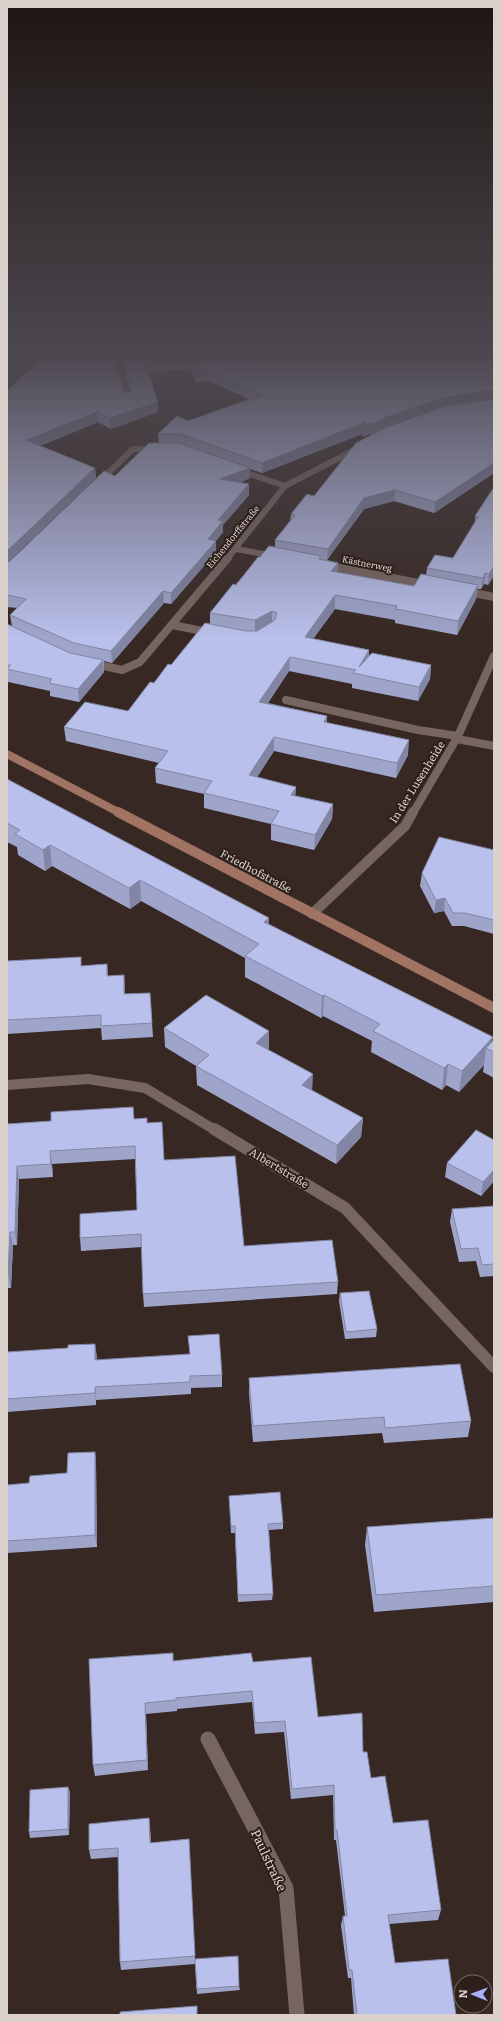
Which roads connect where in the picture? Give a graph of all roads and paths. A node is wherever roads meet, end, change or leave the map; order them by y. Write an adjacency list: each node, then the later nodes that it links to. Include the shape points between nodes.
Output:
1 (132, 450): 5 (street)
2 (353, 450): 4 (street, Eichendorffstraße)
3 (232, 468): 4 (street)
4 (285, 486): 6 (street, Eichendorffstraße)
5 (93, 487)
6 (236, 549): 7 (street); 12 (street, Eichendorffstraße)
7 (283, 558)
8 (314, 563): 9 (street, Kästnerweg)
9 (439, 587)
10 (455, 590): 11 (street)
11 (494, 597)
12 (172, 625): 13 (street); 15 (street, Eichendorffstraße, via 140,662 122,670)
13 (224, 635)
14 (494, 656): 17 (street, In der Lusenheide)
15 (80, 661)
16 (286, 700): 17 (street)
17 (458, 738): 18 (street); 20 (street, In der Lusenheide, via 405,826)
18 (494, 746)
19 (7, 754): 20 (main road, Friedhofstraße)
20 (312, 914): 21 (main road, Friedhofstraße)
21 (494, 1008)
22 (7, 1084): 23 (street, Albertstraße, via 88,1079 145,1088 345,1208)
23 (494, 1367)
24 (208, 1739): 25 (street, Paulstraße, via 286,1888)
25 (297, 2015)

